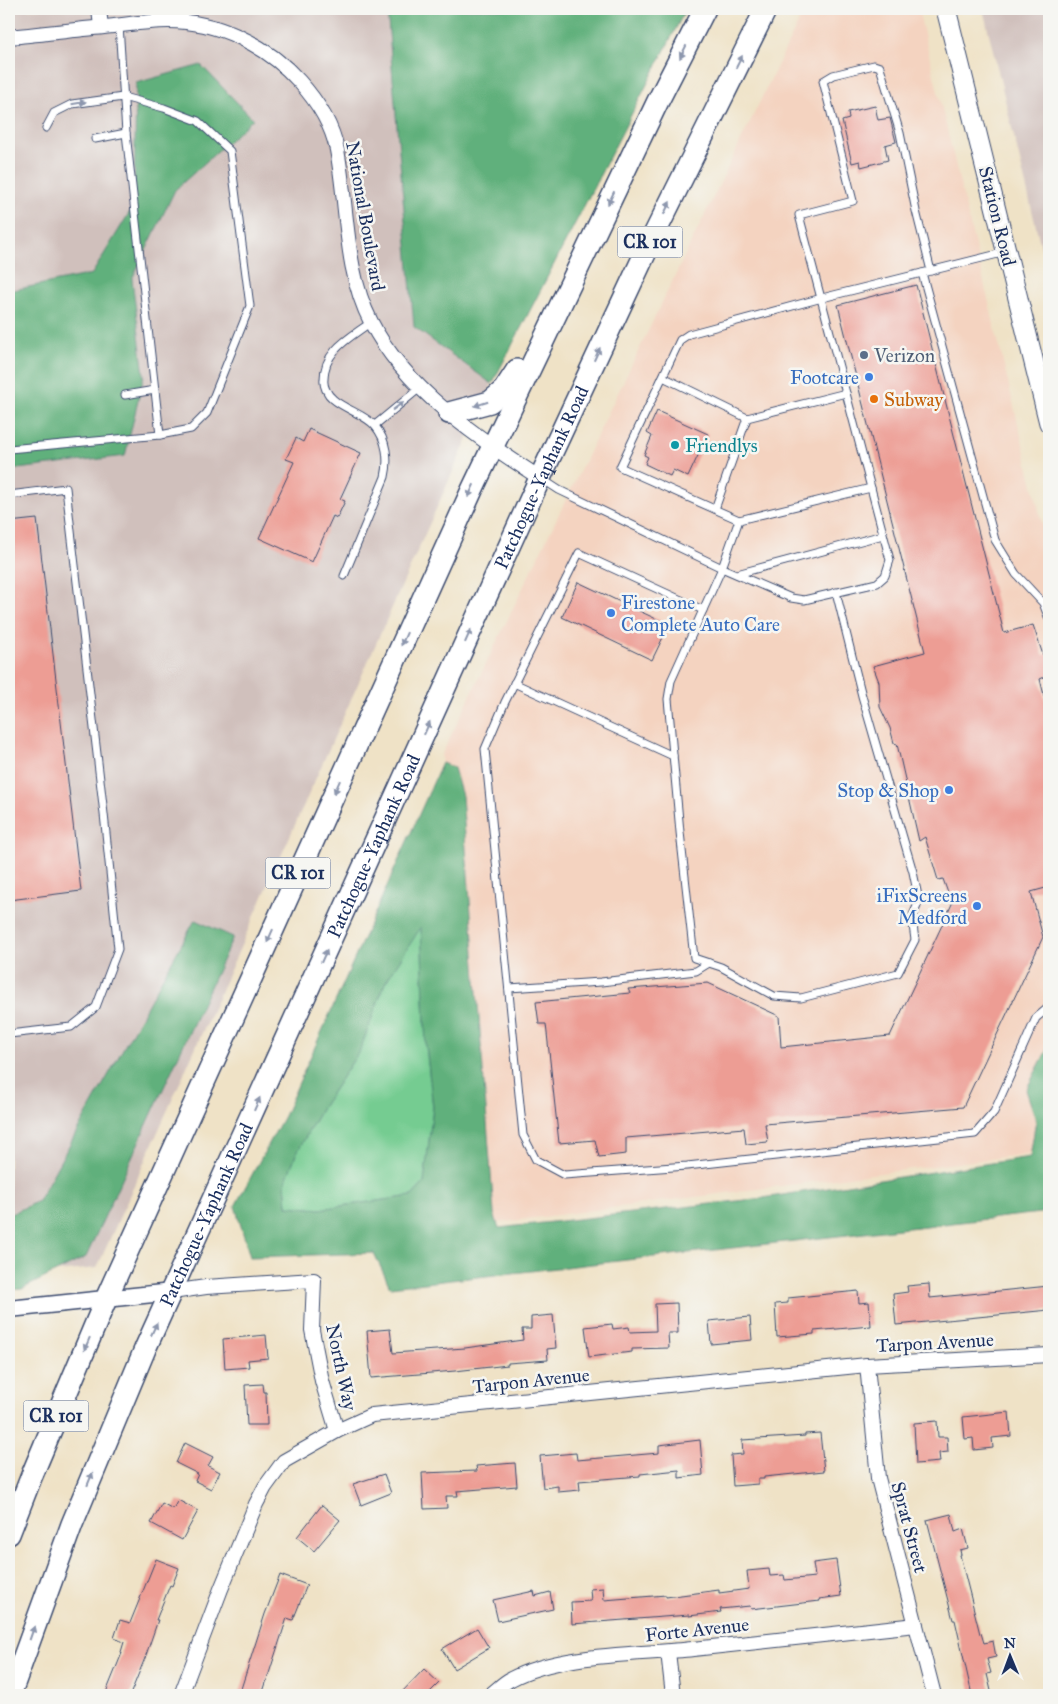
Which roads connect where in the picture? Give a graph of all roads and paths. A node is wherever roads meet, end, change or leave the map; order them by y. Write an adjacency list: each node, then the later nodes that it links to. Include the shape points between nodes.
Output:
1 (99, 9): 6 (street)
2 (705, 9): 16 (main road, CR 101, one-way to 16)
3 (766, 9): 30 (main road, Patchogue-Yaphank Road / CR 101, one-way to 3, via 650,243)
4 (946, 9): 12 (main road, Station Road)
5 (119, 25): 6 (street, National Boulevard); 8 (lane); 17 (street, National Boulevard, via 168,21 207,26 241,38 289,69 323,113 331,131 352,265 363,306)
6 (101, 27): 7 (street, National Boulevard)
7 (9, 37)
8 (123, 97): 9 (lane, one-way to 8, via 54,112 72,104); 10 (lane); 27 (lane, via 198,120 230,151 250,306 207,413 191,429)
9 (46, 128)
10 (126, 133): 11 (lane); 20 (lane)
11 (95, 139)
12 (1006, 252): 13 (lane); 25 (main road, Station Road)
13 (931, 271): 14 (lane); 15 (lane, via 900,133 880,66 833,75 823,81 853,201 799,215)
14 (922, 273): 15 (lane); 41 (lane, via 995,540 1016,574 1043,603)
15 (822, 298): 18 (lane, via 688,334 680,340); 21 (lane)
16 (555, 314): 23 (main road, one-way to 23, via 498,396 490,402); 28 (main road, CR 101)
17 (371, 322): 19 (street, National Boulevard, via 389,352); 26 (lane, via 334,349 324,368 323,385 332,398)
18 (663, 377): 24 (lane); 33 (lane, via 620,467)
19 (421, 387): 23 (street, National Boulevard); 26 (lane, one-way to 19)
20 (155, 390): 22 (lane); 27 (lane)
21 (846, 393): 24 (lane); 31 (lane)
22 (125, 395)
23 (449, 413): 28 (street, National Boulevard)
24 (747, 418): 33 (lane)
25 (1049, 423)
26 (375, 425): 38 (lane, via 384,440 388,465 386,477)
27 (160, 435): 29 (lane)
28 (492, 448): 30 (street, National Boulevard); 49 (main road, CR 101, one-way to 49)
29 (9, 449)
30 (540, 478): 36 (lane); 48 (main road, Patchogue-Yaphank Road / CR 101, one-way to 30)
31 (871, 488): 34 (lane); 35 (lane)
32 (9, 495): 47 (lane, via 66,488 118,949 96,1007 71,1027)
33 (715, 509): 34 (lane)
34 (739, 520): 36 (lane)
35 (883, 535): 37 (lane); 39 (lane, via 890,560 884,576 877,583)
36 (722, 568): 37 (lane); 40 (lane)
37 (737, 574): 39 (lane, via 791,598 804,600)
38 (344, 576)
39 (836, 592): 44 (lane, via 862,696 913,872 919,901 912,918 915,940 898,974 801,998 774,996)
40 (703, 610): 42 (lane, via 579,552); 43 (lane, via 671,681 668,699)
41 (1049, 619)
42 (514, 683): 43 (lane); 45 (lane, via 486,749)
43 (673, 756): 44 (lane, via 694,958)
44 (709, 963): 45 (lane, via 696,972)
45 (509, 988): 46 (lane, via 523,1135 536,1160 564,1175 687,1166 975,1134 994,1112 1036,1018)
46 (1049, 1007)
47 (9, 1034)
48 (172, 1292): 49 (street); 53 (street, North Way, via 314,1280 312,1330 322,1381); 57 (main road, Patchogue-Yaphank Road / CR 101, one-way to 48, via 72,1524)
49 (106, 1299): 50 (street); 54 (main road, CR 101, one-way to 54)
50 (9, 1309)
51 (1049, 1355): 52 (street, Tarpon Avenue)
52 (867, 1364): 53 (street, Tarpon Avenue, via 372,1415); 55 (street, Sprat Street, via 878,1478)
53 (337, 1431): 58 (street, Tarpon Avenue, via 284,1461 265,1487 221,1589)
54 (9, 1534)
55 (916, 1625): 56 (street, Forte Avenue); 61 (street, Sprat Street)
56 (668, 1652): 59 (street, Forte Avenue, via 570,1661 540,1668 511,1679); 60 (street)
57 (10, 1695)
58 (181, 1695)
59 (490, 1695)
60 (673, 1695)
61 (934, 1695)

